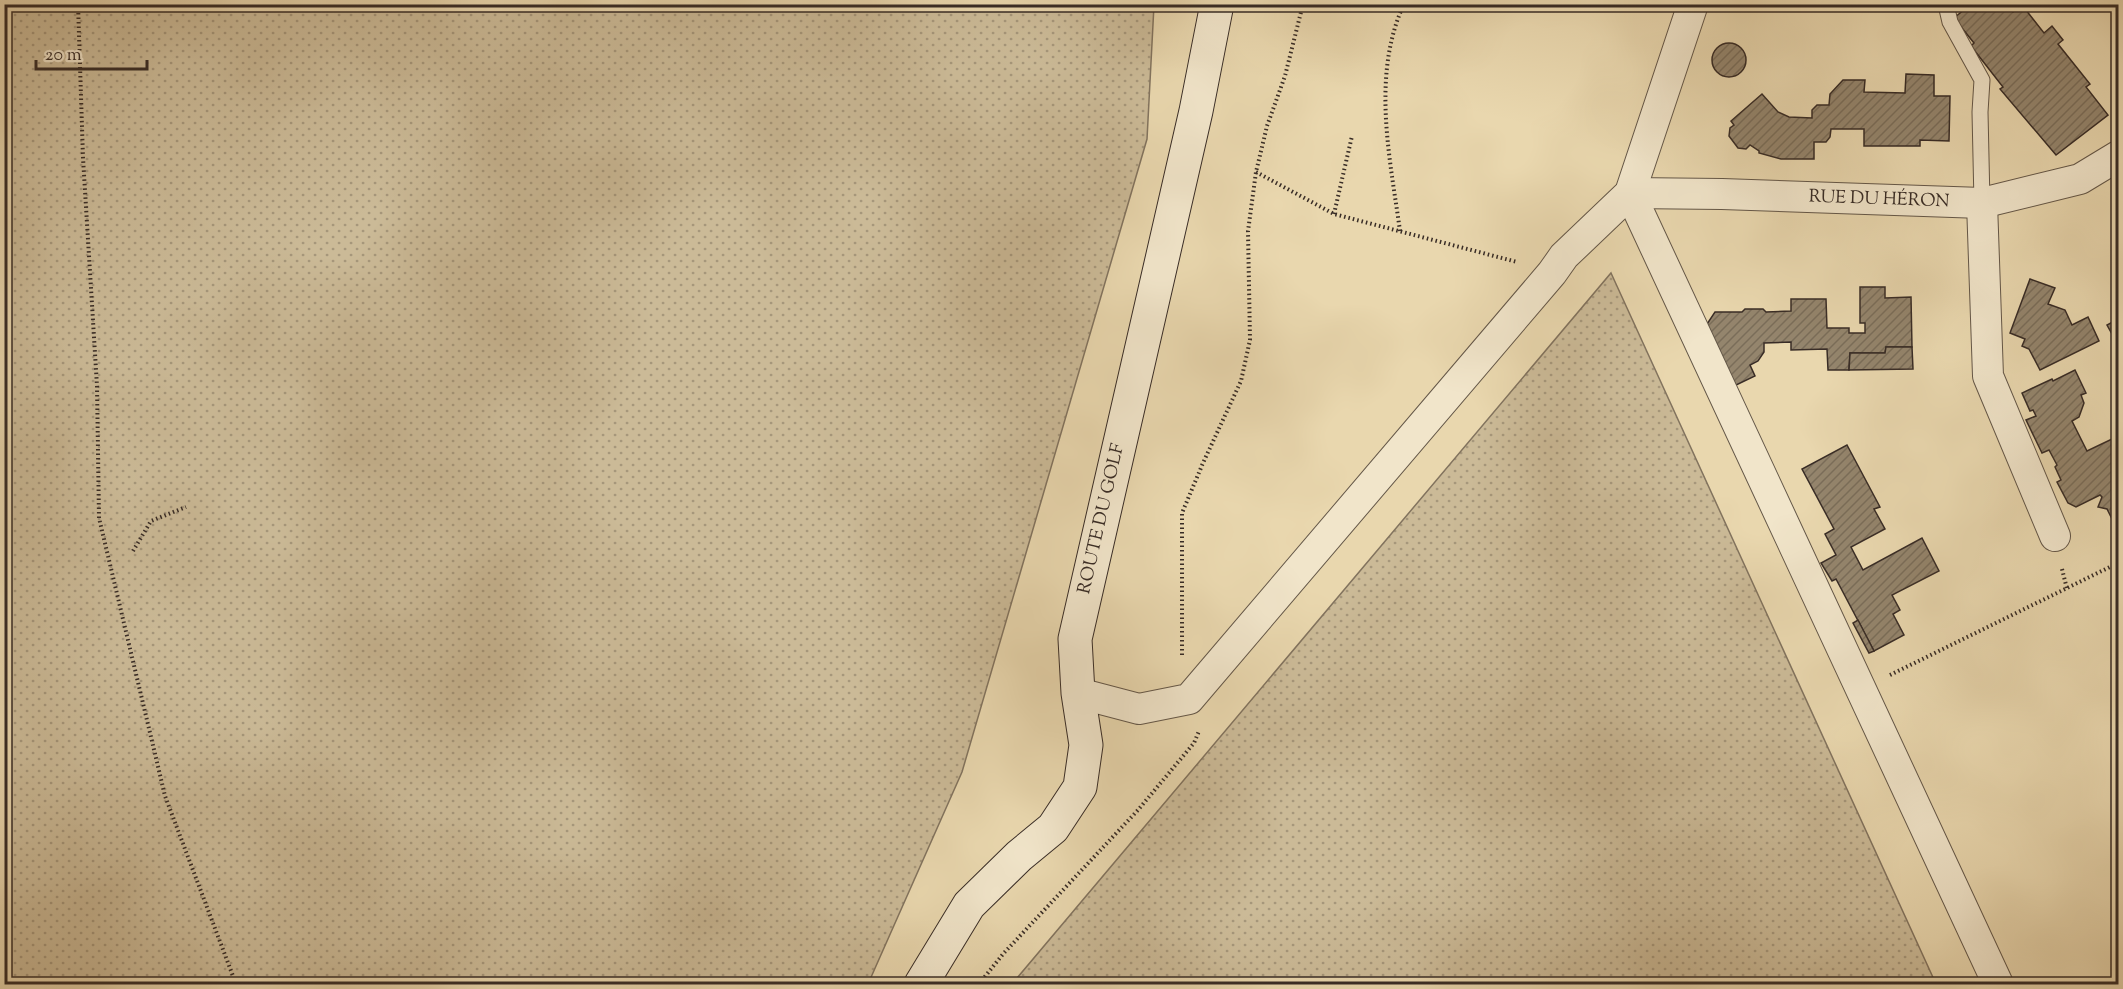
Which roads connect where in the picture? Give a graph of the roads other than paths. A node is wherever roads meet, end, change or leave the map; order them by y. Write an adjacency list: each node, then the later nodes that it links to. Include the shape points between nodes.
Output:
1 (1217, 4): 8 (street, ROUTE DU GOLF, via 1075,639)
2 (1694, 4): 5 (street)
3 (1952, 4): 6 (lane, via 1947,9 1950,22 1982,80)
4 (2118, 156): 6 (street, RUE DU HÉRON, via 2080,179)
5 (1630, 193): 6 (street, RUE DU HÉRON); 8 (street, via 1564,256 1189,699 1139,709); 10 (street)
6 (1982, 203): 7 (street, via 1988,376)
7 (2055, 536)
8 (1078, 693): 9 (street, ROUTE DU GOLF, via 1086,745 1080,787 1053,828 969,905)
9 (921, 984)
10 (1998, 984)

